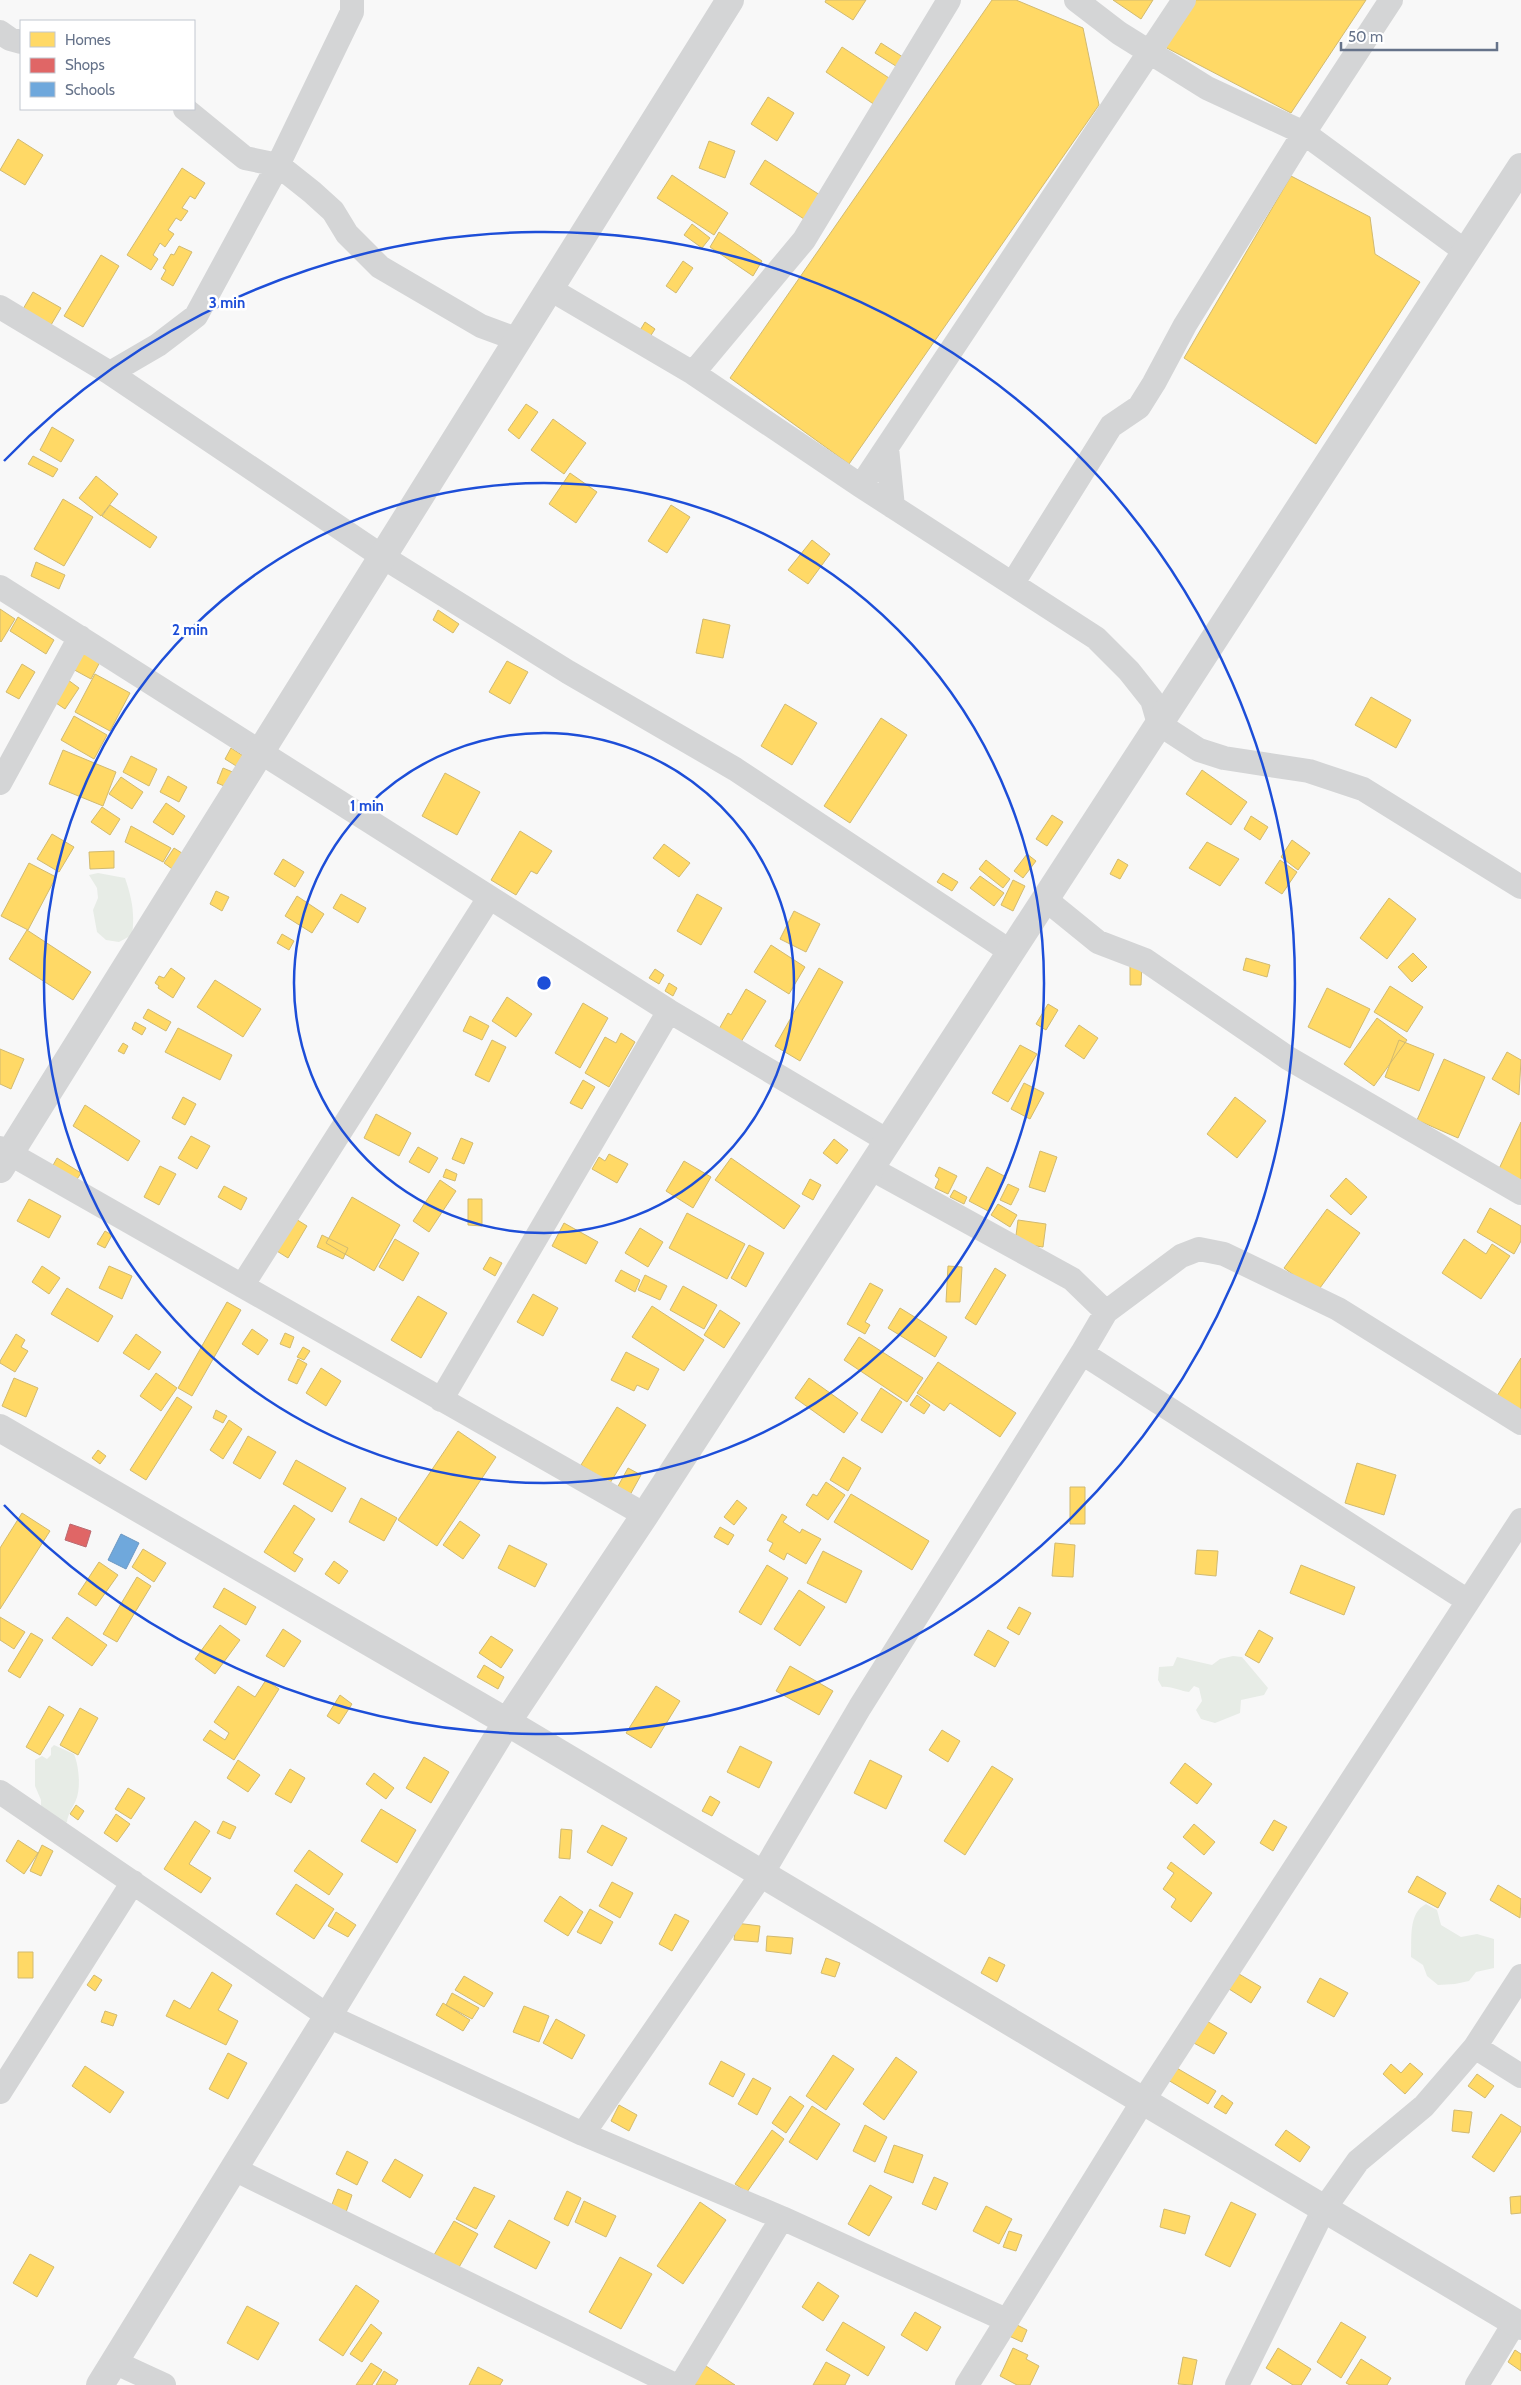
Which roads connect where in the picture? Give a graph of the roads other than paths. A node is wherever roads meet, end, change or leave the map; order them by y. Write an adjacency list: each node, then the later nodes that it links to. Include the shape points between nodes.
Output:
1 (352, 0): 12 (street, via 352,12)
2 (730, 0): 15 (street)
3 (949, 0): 19 (street, via 804,240)
4 (1076, 0): 9 (street)
5 (1184, 0): 9 (street)
6 (1391, 0): 11 (street)
7 (0, 32): 8 (street)
8 (20, 42)
9 (1150, 52): 11 (street, via 1207,88); 20 (street)
10 (186, 110): 12 (street, via 245,158)
11 (1304, 133): 14 (street); 24 (street, via 1185,324 1149,391 1138,407 1111,426)
12 (278, 165): 17 (street, via 334,211 347,234 380,267 482,326); 18 (street, via 196,316 158,345)
13 (1521, 167): 14 (street)
14 (1466, 252): 27 (street)
15 (550, 289): 17 (street); 19 (street)
16 (0, 307): 18 (street)
17 (519, 340): 23 (street)
18 (110, 373): 23 (street)
19 (693, 373): 21 (street)
20 (887, 448): 21 (street); 22 (street)
21 (861, 486): 22 (street)
22 (894, 507): 24 (street)
23 (383, 557): 28 (street); 34 (street, via 568,672 735,769)
24 (1013, 583): 27 (street, via 1096,638 1152,700)
25 (0, 587): 26 (street)
26 (80, 637): 28 (street); 29 (street)
27 (1159, 724): 30 (street, via 1199,750 1224,758 1309,771 1363,789); 33 (street)
28 (261, 752): 32 (street); 37 (street)
29 (0, 783)
30 (1511, 870): 31 (street)
31 (1521, 887)
32 (489, 898): 35 (street); 40 (street)
33 (1045, 899): 34 (street); 39 (street, via 1098,942 1145,960 1288,1058)
34 (1011, 952): 36 (street)
35 (670, 1011): 36 (street); 43 (street)
36 (888, 1141): 38 (street)
37 (3, 1157): 40 (street)
38 (870, 1168): 41 (street, via 1072,1279); 46 (street)
39 (1521, 1193)
40 (242, 1286): 43 (street)
41 (1106, 1312): 42 (street); 44 (street, via 1181,1256 1199,1249 1224,1254 1338,1309)
42 (1082, 1353): 48 (street); 51 (street, via 860,1707)
43 (441, 1400): 46 (street)
44 (1521, 1423)
45 (0, 1428): 49 (street)
46 (644, 1515): 49 (street)
47 (1521, 1520): 48 (street)
48 (1468, 1601): 58 (street)
49 (507, 1722): 51 (street); 54 (street)
50 (0, 1792): 52 (street)
51 (762, 1874): 58 (street); 59 (street)
52 (133, 1882): 54 (street); 57 (street)
53 (1521, 1976): 55 (street)
54 (328, 2016): 59 (street); 60 (street)
55 (1476, 2047): 56 (street); 61 (street, via 1424,2106 1358,2161)
56 (1521, 2076)
57 (0, 2092)
58 (1143, 2101): 61 (street); 63 (street)
59 (583, 2134): 62 (street)
60 (234, 2169): 65 (street); 68 (street)
61 (1324, 2209): 64 (street); 71 (street)
62 (782, 2218): 63 (street); 69 (street)
63 (1006, 2320): 70 (street)
64 (1518, 2324): 72 (street)
65 (114, 2362): 66 (street); 67 (street)
66 (100, 2385)
67 (164, 2385)
68 (675, 2385)
69 (681, 2385)
70 (967, 2385)
71 (1237, 2385)
72 (1477, 2385)

